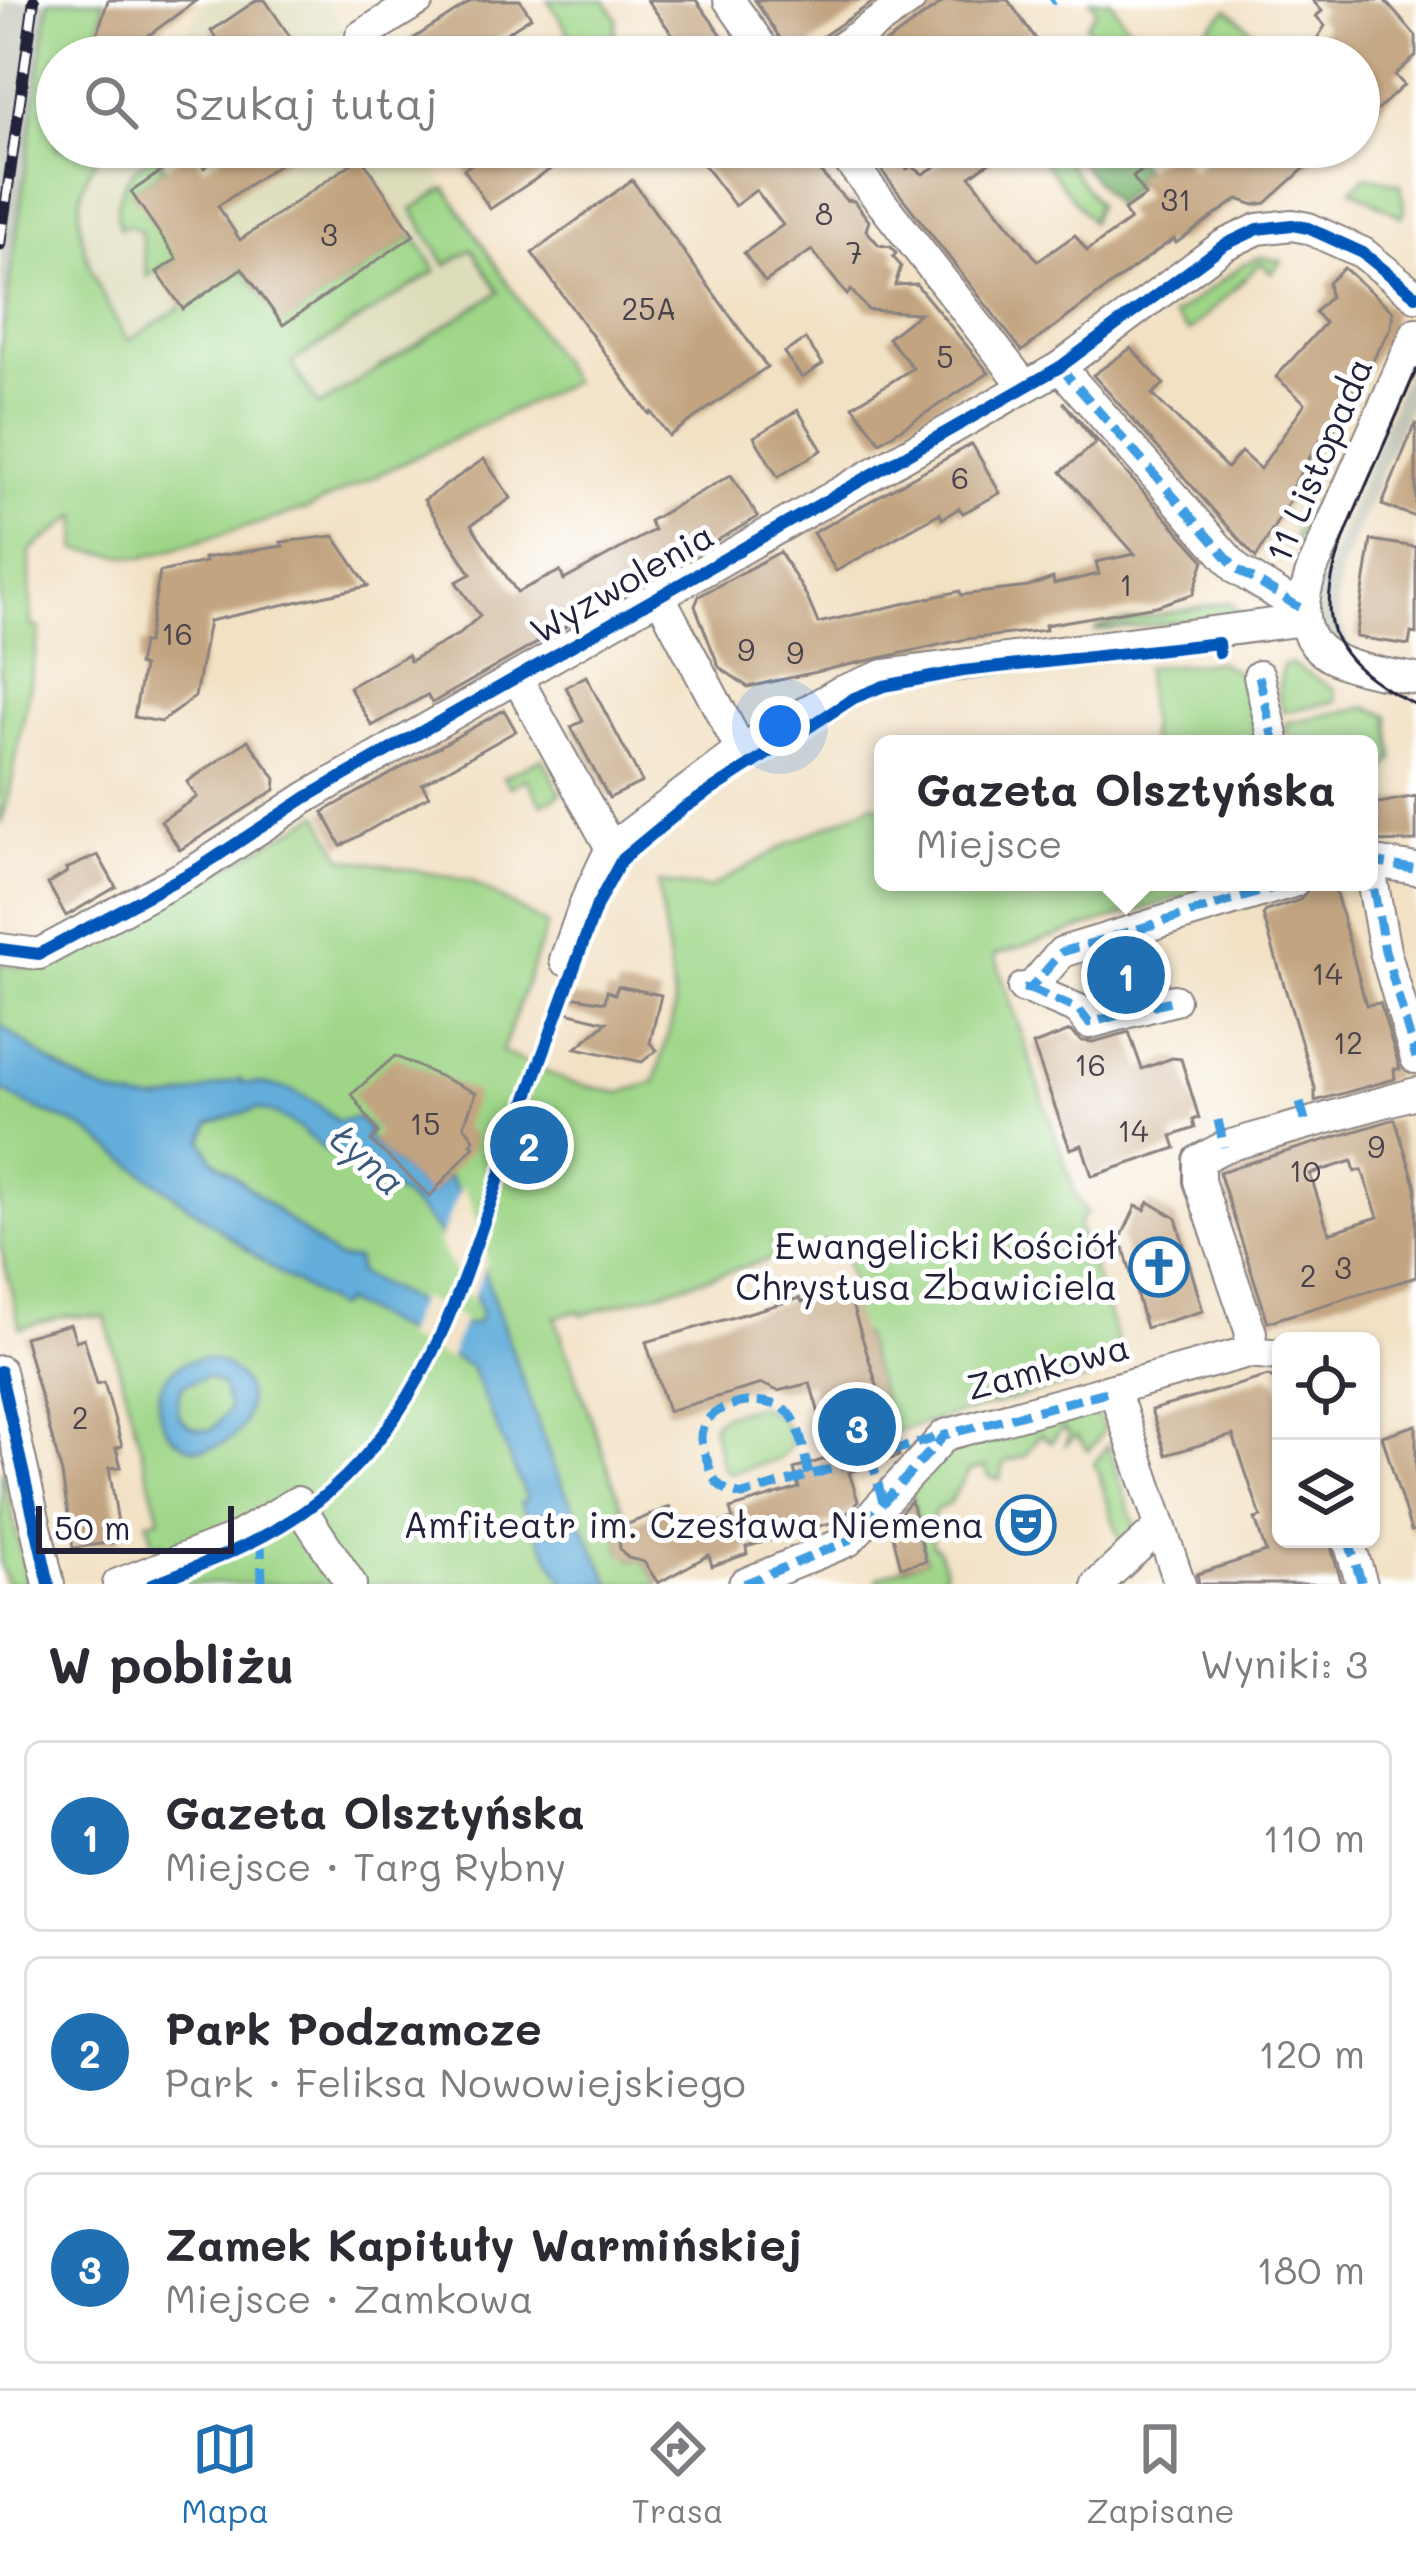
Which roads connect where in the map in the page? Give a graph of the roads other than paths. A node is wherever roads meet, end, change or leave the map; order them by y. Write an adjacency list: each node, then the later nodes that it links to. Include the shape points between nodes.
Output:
1 (419, 0): 4 (street)
2 (729, 0): 5 (street)
3 (910, 0): 6 (street)
4 (361, 36)
5 (754, 36)
6 (858, 36)
7 (854, 168): 11 (street)
8 (1416, 296): 10 (street, Wyzwolenia, via 1364,253 1308,228 1258,229 1224,245)
9 (1416, 333): 13 (street, 11 Listopada, via 1312,571)
10 (1060, 367): 11 (street, Wyzwolenia); 13 (street, via 1238,570)
11 (1024, 385): 12 (street, Wyzwolenia)
12 (660, 597): 15 (street, Wyzwolenia); 18 (street)
13 (1303, 614): 16 (street, via 1313,643 1336,663); 18 (street, via 884,675)
14 (1259, 676): 17 (street)
15 (517, 678): 19 (street, Wyzwolenia); 24 (street, Wyzwolenia, via 39,954)
16 (1416, 679)
17 (1273, 735)
18 (742, 750): 19 (street)
19 (611, 848): 25 (street)
20 (1378, 863): 21 (street)
21 (1415, 869)
22 (1263, 891): 26 (street, via 1062,952 1027,989 1079,1010 1089,1023)
23 (1374, 891): 27 (street)
24 (0, 949)
25 (565, 960)
26 (1174, 1000)
27 (1416, 1058)
28 (1416, 1094): 29 (street, via 1303,1113 1214,1142 1198,1181 1251,1333)
29 (1248, 1352): 30 (street, Zamkowa); 32 (street, Zamkowa)
30 (1272, 1354)
31 (0, 1371): 35 (street)
32 (1114, 1390): 33 (street); 38 (street, Zamkowa, via 946,1435 848,1540)
33 (1160, 1527): 39 (street); 40 (street)
34 (1351, 1548): 41 (street)
35 (49, 1584)
36 (118, 1584): 37 (street, via 234,1539 297,1502)
37 (351, 1584)
38 (744, 1584)
39 (1098, 1584)
40 (1180, 1584)
41 (1362, 1584)

